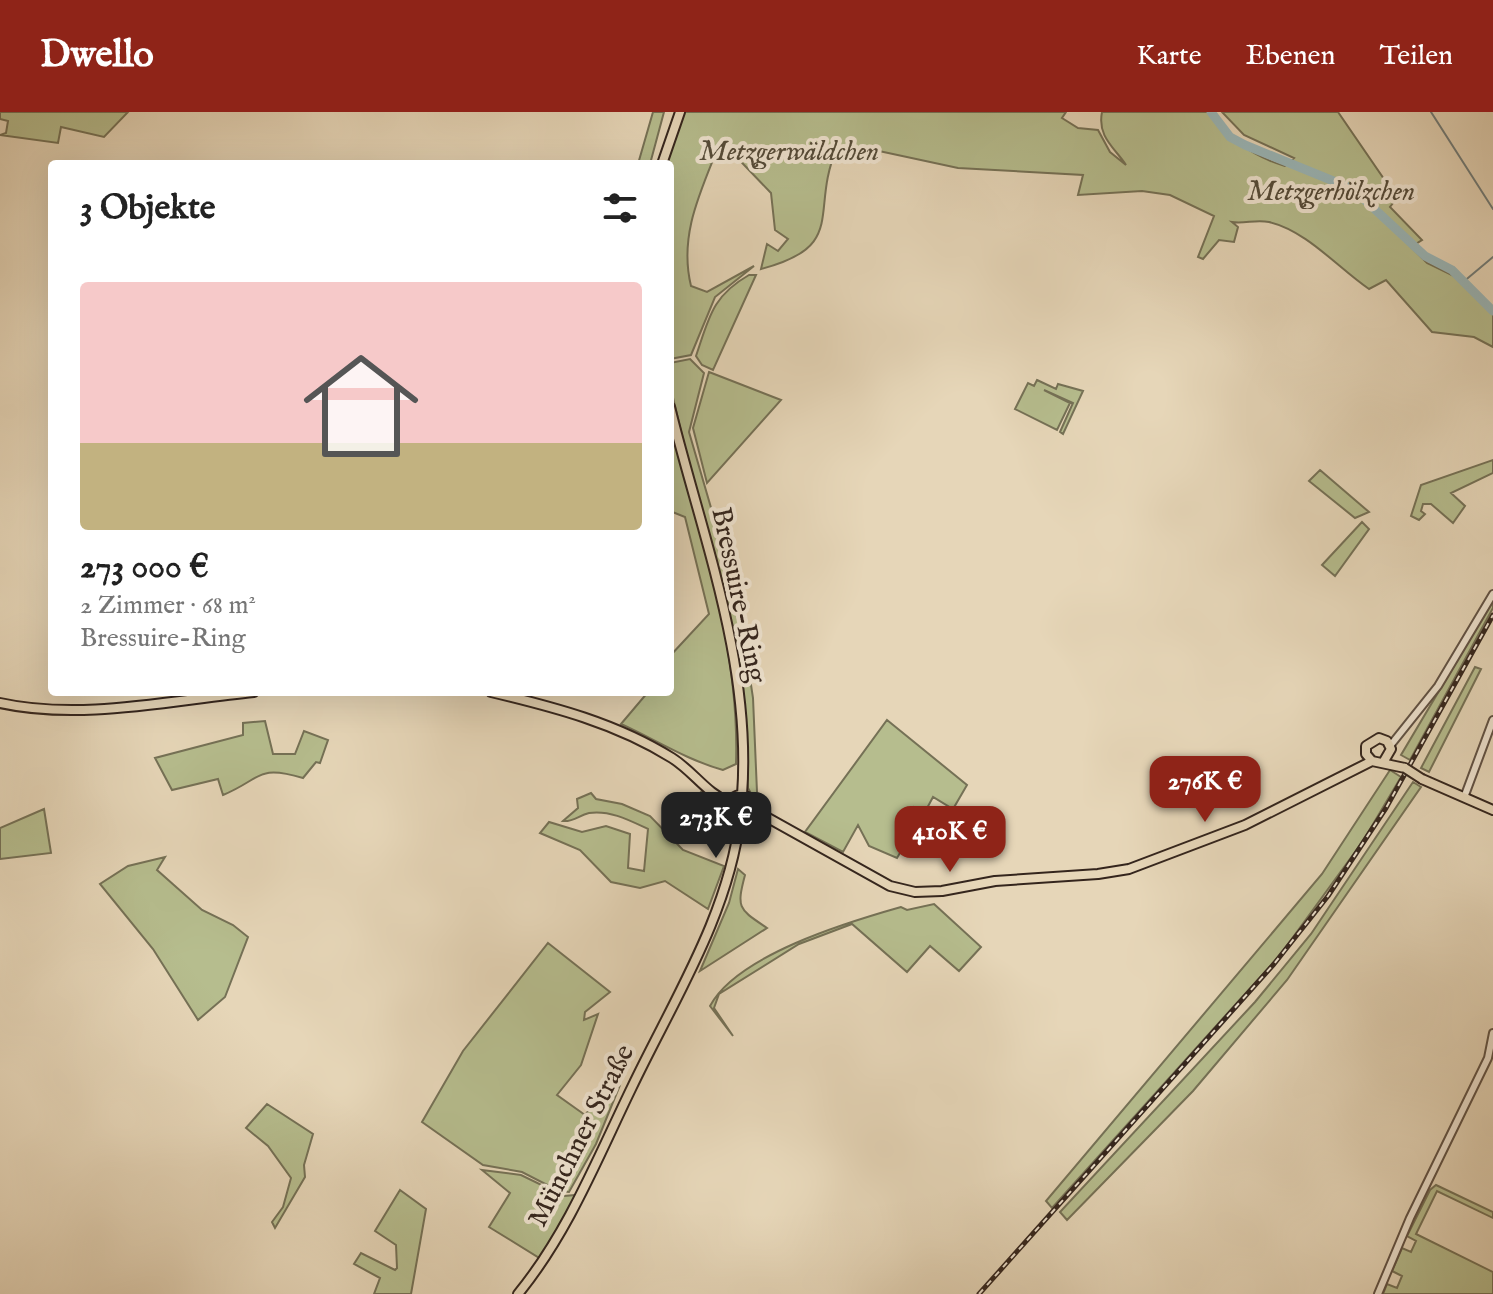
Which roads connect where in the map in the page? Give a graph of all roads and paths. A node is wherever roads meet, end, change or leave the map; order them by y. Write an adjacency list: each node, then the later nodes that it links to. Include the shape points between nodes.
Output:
1 (680, 112): 2 (main road)
2 (663, 160)
3 (674, 422): 13 (main road, Bressuire-Ring, via 725,613 739,701)
4 (1493, 594): 9 (street, via 1438,686)
5 (209, 696): 7 (main road, via 64,709)
6 (507, 696): 15 (main road, via 571,712 629,735 674,759 708,792)
7 (0, 703)
8 (1493, 720): 14 (street)
9 (1388, 746): 10 (main road, via 1371,740); 11 (main road); 12 (main road)
10 (1369, 758): 11 (main road); 16 (main road, via 1245,825 1129,869 928,892 872,878)
11 (1384, 761): 12 (main road)
12 (1400, 765): 14 (main road, bridge)
13 (742, 795): 15 (main road); 16 (main road, via 750,799)
14 (1465, 795): 17 (main road)
15 (730, 803): 18 (main road)
16 (752, 809): 18 (main road)
17 (1493, 810)
18 (740, 818): 20 (main road, Münchner Straße, via 718,907 570,1214)
19 (1493, 1033): 21 (street, via 1488,1058)
20 (518, 1294)
21 (1378, 1294)

